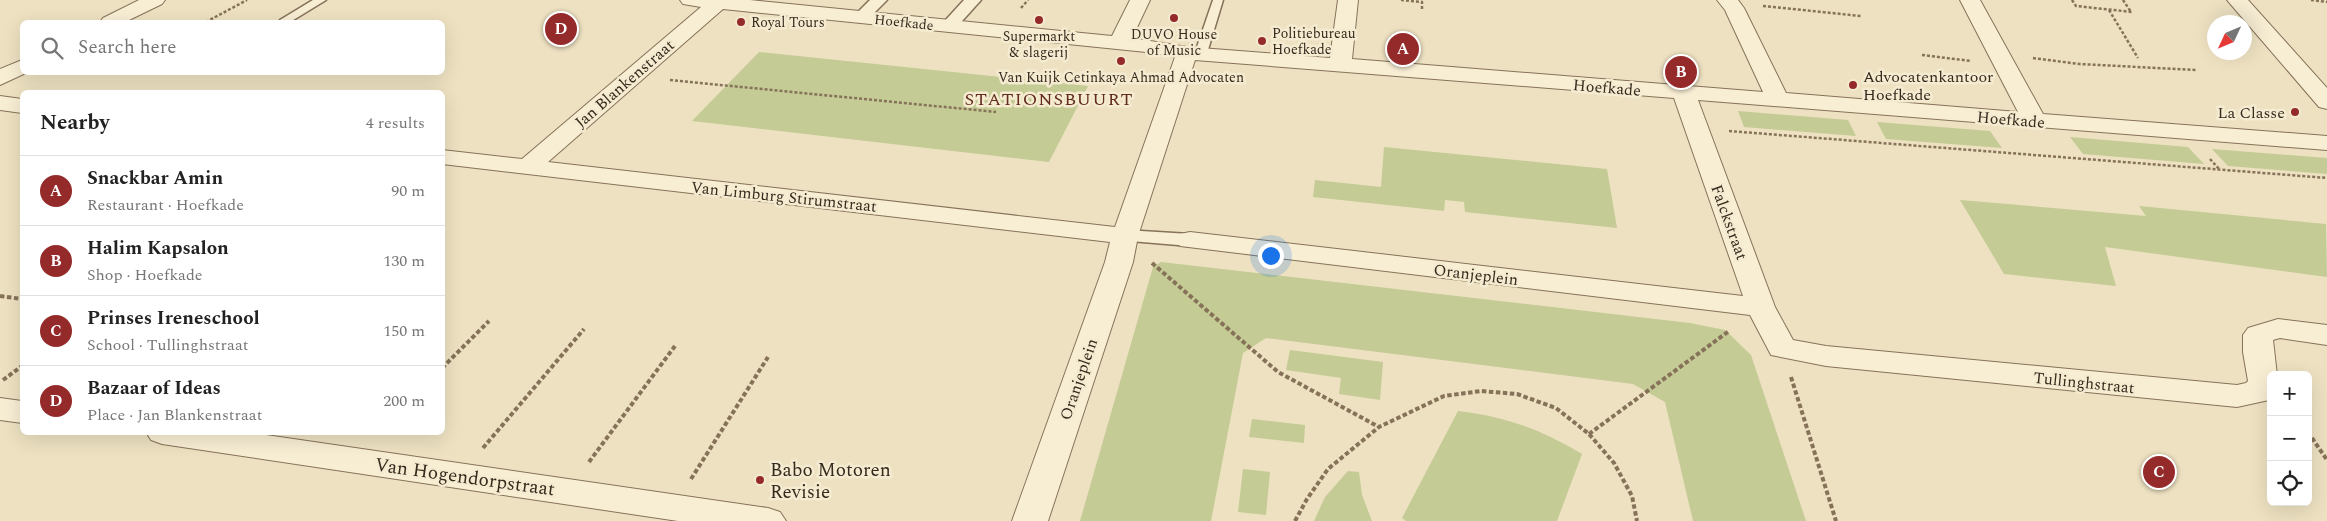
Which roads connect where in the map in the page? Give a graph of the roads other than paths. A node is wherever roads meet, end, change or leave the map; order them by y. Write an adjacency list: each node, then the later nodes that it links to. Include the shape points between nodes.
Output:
1 (155, 0): 14 (street)
2 (322, 0): 15 (lane)
3 (690, 0): 12 (street, Hoefkade)
4 (879, 0): 13 (street, Hoefkade)
5 (973, 0): 16 (street, Hoefkade)
6 (1140, 0): 17 (street)
7 (1218, 0): 18 (lane)
8 (1348, 0): 19 (street)
9 (1970, 0): 27 (street)
10 (2237, 0): 24 (street)
11 (1729, 1): 23 (street)
12 (720, 2): 13 (street, Hoefkade); 30 (street, Jan Blankenstraat)
13 (860, 18): 16 (street, Hoefkade)
14 (114, 20)
15 (286, 20)
16 (948, 27): 17 (street, Hoefkade)
17 (1119, 43): 18 (street, Hoefkade)
18 (1194, 53): 19 (street, Hoefkade); 32 (street, Oranjeplein)
19 (1340, 65): 22 (street, Hoefkade)
20 (20, 68): 21 (street)
21 (0, 78)
22 (1684, 93): 23 (street, Hoefkade); 33 (street, Falckstraat)
23 (1778, 100): 27 (street, Hoefkade)
24 (2327, 102)
25 (0, 103): 26 (street)
26 (20, 106)
27 (2035, 121): 28 (street, Hoefkade)
28 (2327, 143)
29 (445, 157): 30 (street, Van Limburg Stirumstraat)
30 (527, 167): 32 (street, Van Limburg Stirumstraat)
31 (1190, 240): 32 (street); 33 (street, Oranjeplein)
32 (1122, 249): 40 (street, Oranjeplein)
33 (1762, 307): 35 (street, Falckstraat)
34 (2327, 336): 35 (street, Tullinghstraat, via 2278,328 2258,335 2263,381 2258,392 2237,396 1826,356)
35 (1782, 348)
36 (0, 409): 37 (street)
37 (20, 412)
38 (183, 435): 39 (street, Van Hogendorpstraat)
39 (768, 521)
40 (1030, 521)

